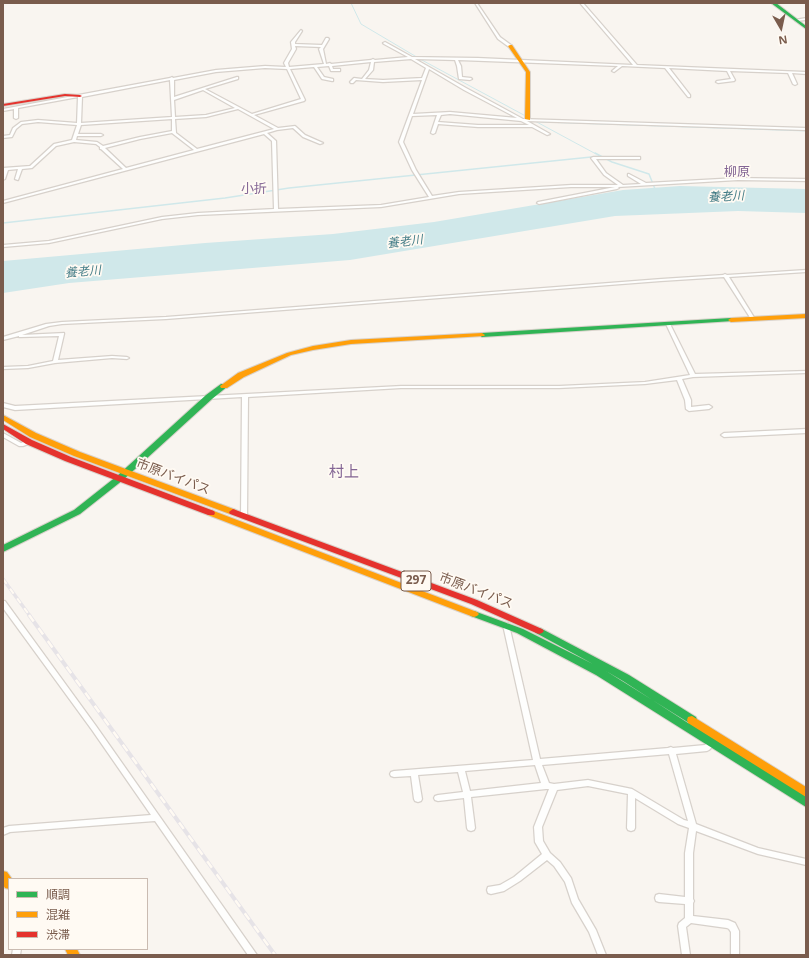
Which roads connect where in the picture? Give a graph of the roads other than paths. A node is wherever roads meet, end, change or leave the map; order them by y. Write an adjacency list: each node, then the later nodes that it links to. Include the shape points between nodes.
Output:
1 (476, 3): 12 (street, via 499,38)
2 (581, 3): 23 (street)
3 (773, 3): 5 (main road)
4 (806, 19): 5 (street)
5 (796, 20): 6 (main road)
6 (806, 28)
7 (301, 31): 10 (street)
8 (327, 39): 11 (street)
9 (385, 43): 13 (street)
10 (293, 45): 11 (street); 27 (street)
11 (321, 46): 18 (street)
12 (510, 46): 17 (main road)
13 (412, 58): 14 (street); 16 (street); 24 (street)
14 (456, 58): 17 (street); 40 (street, via 460,78)
15 (373, 60): 16 (street); 19 (street, via 357,64); 38 (street, via 370,70)
16 (380, 60): 20 (street)
17 (520, 61): 21 (street); 59 (main road, via 528,75)
18 (326, 64): 19 (street); 22 (street)
19 (330, 64): 29 (street, via 332,70)
20 (385, 65)
21 (621, 65): 23 (street); 32 (street)
22 (315, 66): 27 (street); 41 (street, via 323,78)
23 (636, 66): 25 (street)
24 (428, 67): 39 (street); 59 (street)
25 (666, 67): 30 (street); 47 (street)
26 (208, 68): 31 (street)
27 (287, 68): 28 (street); 55 (street, via 302,101)
28 (229, 70): 31 (street); 35 (street)
29 (339, 70)
30 (728, 70): 33 (street); 43 (street, via 733,80)
31 (211, 71): 36 (street)
32 (614, 71)
33 (790, 72): 34 (street); 44 (street)
34 (806, 73)
35 (233, 74)
36 (172, 78): 46 (street); 48 (street)
37 (237, 78): 45 (street)
38 (363, 79): 39 (street); 42 (street, via 355,79)
39 (424, 79): 56 (street)
40 (470, 79)
41 (332, 80)
42 (352, 82)
43 (718, 82)
44 (795, 84)
45 (204, 90): 48 (street); 51 (street)
46 (80, 96): 50 (main road, via 65,95); 61 (street)
47 (689, 96)
48 (173, 99): 58 (street)
49 (3, 105): 50 (main road)
50 (21, 105): 53 (street); 57 (street)
51 (238, 108): 55 (street); 58 (street, via 210,115)
52 (444, 109): 54 (street)
53 (3, 110)
54 (441, 114): 56 (street); 59 (street); 60 (street)
55 (252, 115): 65 (street)
56 (411, 115): 90 (street, via 401,142)
57 (16, 118)
58 (174, 118): 61 (street); 69 (street)
59 (525, 119): 64 (street); 67 (street)
60 (436, 123): 63 (street); 71 (street)
61 (78, 125): 62 (street); 73 (street); 75 (street, via 38,121 21,123 11,136)
62 (100, 126)
63 (510, 126): 64 (street); 66 (street)
64 (535, 126): 68 (street); 72 (street)
65 (277, 129): 70 (street); 77 (street, via 294,128 304,136)
66 (515, 129)
67 (806, 129)
68 (522, 130)
69 (174, 132): 78 (street); 79 (street)
70 (264, 132): 79 (street); 93 (street, via 274,141)
71 (434, 133)
72 (548, 134)
73 (76, 135): 74 (street); 76 (street)
74 (101, 135)
75 (3, 137)
76 (74, 140): 78 (street, via 95,142); 81 (street, via 55,145 32,166)
77 (321, 143)
78 (101, 148): 83 (street)
79 (196, 150): 83 (street)
80 (639, 158): 89 (street, via 593,158 605,174)
81 (20, 168): 82 (street); 86 (street)
82 (4, 169): 85 (street)
83 (125, 169): 91 (street)
84 (629, 175): 88 (street)
85 (3, 179)
86 (17, 179)
87 (806, 180): 88 (street, via 738,179)
88 (644, 184): 89 (street)
89 (622, 186): 90 (street, via 564,186); 92 (street)
90 (431, 197): 93 (street, via 381,206)
91 (3, 202)
92 (540, 203)
93 (276, 210): 94 (street, via 179,216 49,242)
94 (3, 246)
95 (806, 271): 96 (street)
96 (725, 275): 98 (street); 100 (street, via 166,318 62,322)
97 (806, 316): 98 (main road)
98 (753, 319): 99 (main road)
99 (668, 324): 106 (street); 109 (main road, via 332,344 269,361 241,375)
100 (10, 337): 101 (street); 103 (street, via 62,334)
101 (3, 339)
102 (127, 358): 103 (street)
103 (55, 362): 104 (street)
104 (3, 368)
105 (806, 372): 106 (street)
106 (693, 376): 107 (street)
107 (679, 378): 108 (street, via 645,383 559,388 401,387); 111 (street, via 689,409)
108 (245, 396): 109 (street); 120 (street)
109 (209, 397): 110 (street, via 15,408); 118 (main road)
110 (3, 405)
111 (709, 407)
112 (3, 416): 118 (main road, 市原バイパス / 297, via 20,428 49,442)
113 (3, 426): 117 (main road, 市原バイパス / 297)
114 (806, 431): 116 (street)
115 (3, 435): 117 (street, via 21,445)
116 (724, 435)
117 (29, 442): 119 (main road, 市原バイパス / 297)
118 (126, 472): 119 (main road); 120 (main road, 市原バイパス / 297)
119 (120, 478): 121 (main road, via 89,504 62,521); 123 (main road, 市原バイパス / 297)
120 (244, 516): 132 (main road, 市原バイパス / 297, via 474,602 541,632 626,678)
121 (3, 549)
122 (3, 603): 137 (street, via 94,728)
123 (506, 624): 124 (main road, 市原バイパス / 297, via 599,672); 126 (street)
124 (712, 743): 125 (street, via 707,748); 136 (main road, 市原バイパス / 297)
125 (671, 750): 126 (street); 138 (street)
126 (538, 762): 127 (street); 130 (street)
127 (461, 768): 128 (street); 133 (street)
128 (414, 772): 129 (street); 135 (street)
129 (394, 774)
130 (550, 786): 131 (street, via 588,783); 133 (street); 142 (street, via 537,836)
131 (632, 792): 138 (street, via 681,822); 140 (street)
132 (806, 793)
133 (467, 795): 134 (street); 139 (street)
134 (438, 798)
135 (418, 799)
136 (806, 802)
137 (155, 818): 141 (street, via 9,828); 148 (street)
138 (693, 826): 143 (street, via 758,851); 146 (street)
139 (471, 828)
140 (631, 828)
141 (3, 832)
142 (547, 855): 144 (street, via 517,879 501,888); 149 (street, via 568,880)
143 (806, 862)
144 (491, 890)
145 (659, 898): 146 (street)
146 (690, 901): 147 (street)
147 (689, 919): 150 (street, via 682,926); 151 (street, via 732,926 735,931)
148 (253, 955)
149 (602, 955)
150 (686, 955)
151 (735, 955)

